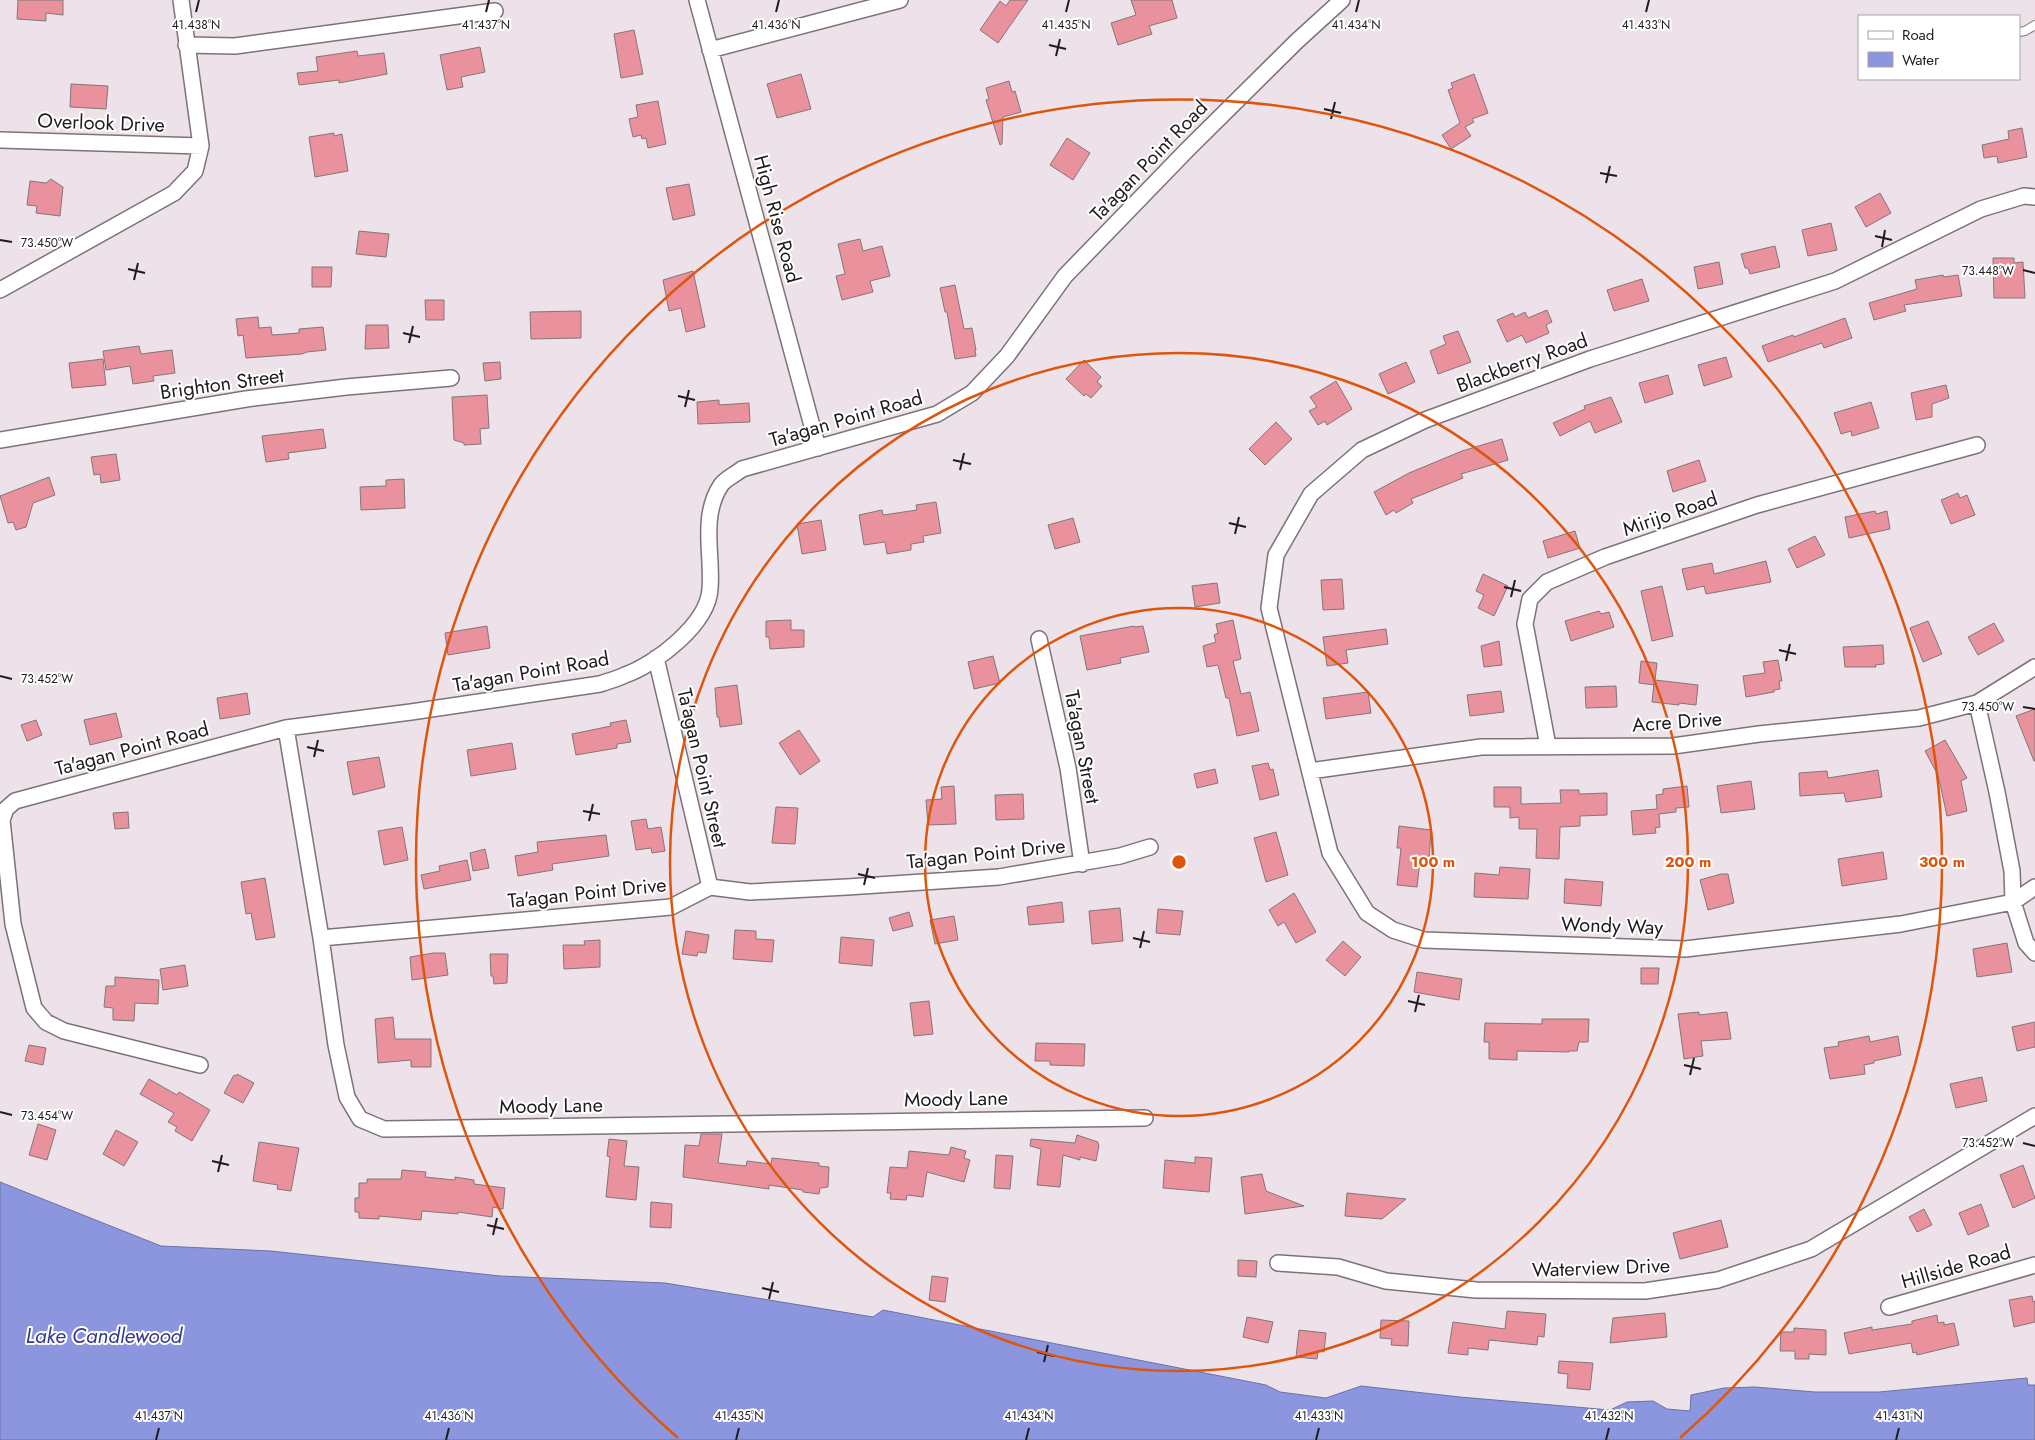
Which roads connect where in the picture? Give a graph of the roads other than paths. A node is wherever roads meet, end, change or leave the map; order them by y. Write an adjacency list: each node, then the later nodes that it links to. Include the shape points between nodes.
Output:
1 (181, 0): 8 (street)
2 (697, 0): 9 (street, High Rise Road)
3 (900, 0): 9 (street)
4 (1342, 0): 17 (street, Ta'agan Point Road, via 1195,142 1065,276 1007,356 972,393 937,414)
5 (495, 11): 8 (street, via 235,46)
6 (2035, 25): 7 (lane)
7 (2020, 32)
8 (186, 45): 11 (street)
9 (710, 50): 17 (street, High Rise Road)
10 (0, 140): 11 (street, Overlook Drive)
11 (201, 146): 13 (street, via 194,172 174,193)
12 (2035, 197): 24 (street, Blackberry Road, via 2024,196 1982,209 1835,281 1590,359 1424,420 1362,450 1311,494 1276,555 1269,608)
13 (0, 290)
14 (451, 378): 15 (street, Brighton Street, via 246,399)
15 (0, 440)
16 (1977, 445): 23 (street, Mirijo Road, via 1757,505 1605,557 1548,582 1530,599 1524,624)
17 (818, 448): 19 (street, Ta'agan Point Road, via 742,469 722,484 712,506 708,530 710,590 705,610 689,632)
18 (1039, 639): 26 (street, Ta'agan Street, via 1068,768)
19 (656, 658): 22 (street, Ta'agan Point Road, via 627,675 600,684); 27 (street, Ta'agan Point Street)
20 (2035, 667): 21 (street, Acre Drive)
21 (1977, 703): 23 (street, Acre Drive, via 1919,718 1673,746); 29 (street, via 2010,862)
22 (286, 728): 30 (street, Moody Lane); 32 (street, Ta'agan Point Road, via 15,801 6,809 2,820 14,924 34,1008 46,1022 64,1031)
23 (1548, 746): 24 (street, Acre Drive, via 1481,746)
24 (1310, 771): 29 (street, Wondy Way, via 1330,853 1367,913 1393,930 1424,940 1685,949 1901,924)
25 (1150, 846): 26 (street, Ta'agan Point Drive)
26 (1082, 864): 27 (street, Ta'agan Point Drive, via 999,877 847,888 750,892)
27 (710, 887): 30 (street, Ta'agan Point Drive, via 671,907)
28 (2035, 887): 29 (street)
29 (2013, 902): 31 (street, via 2026,943)
30 (321, 938): 34 (street, Moody Lane, via 347,1097 360,1119 384,1129)
31 (2035, 954)
32 (200, 1065)
33 (2035, 1116): 35 (street, Waterview Drive, via 1810,1249 1718,1280 1645,1291 1476,1290 1386,1281 1338,1267)
34 (1145, 1118)
35 (1278, 1263)
36 (2035, 1265): 37 (street, Hillside Road)
37 (1889, 1307)

